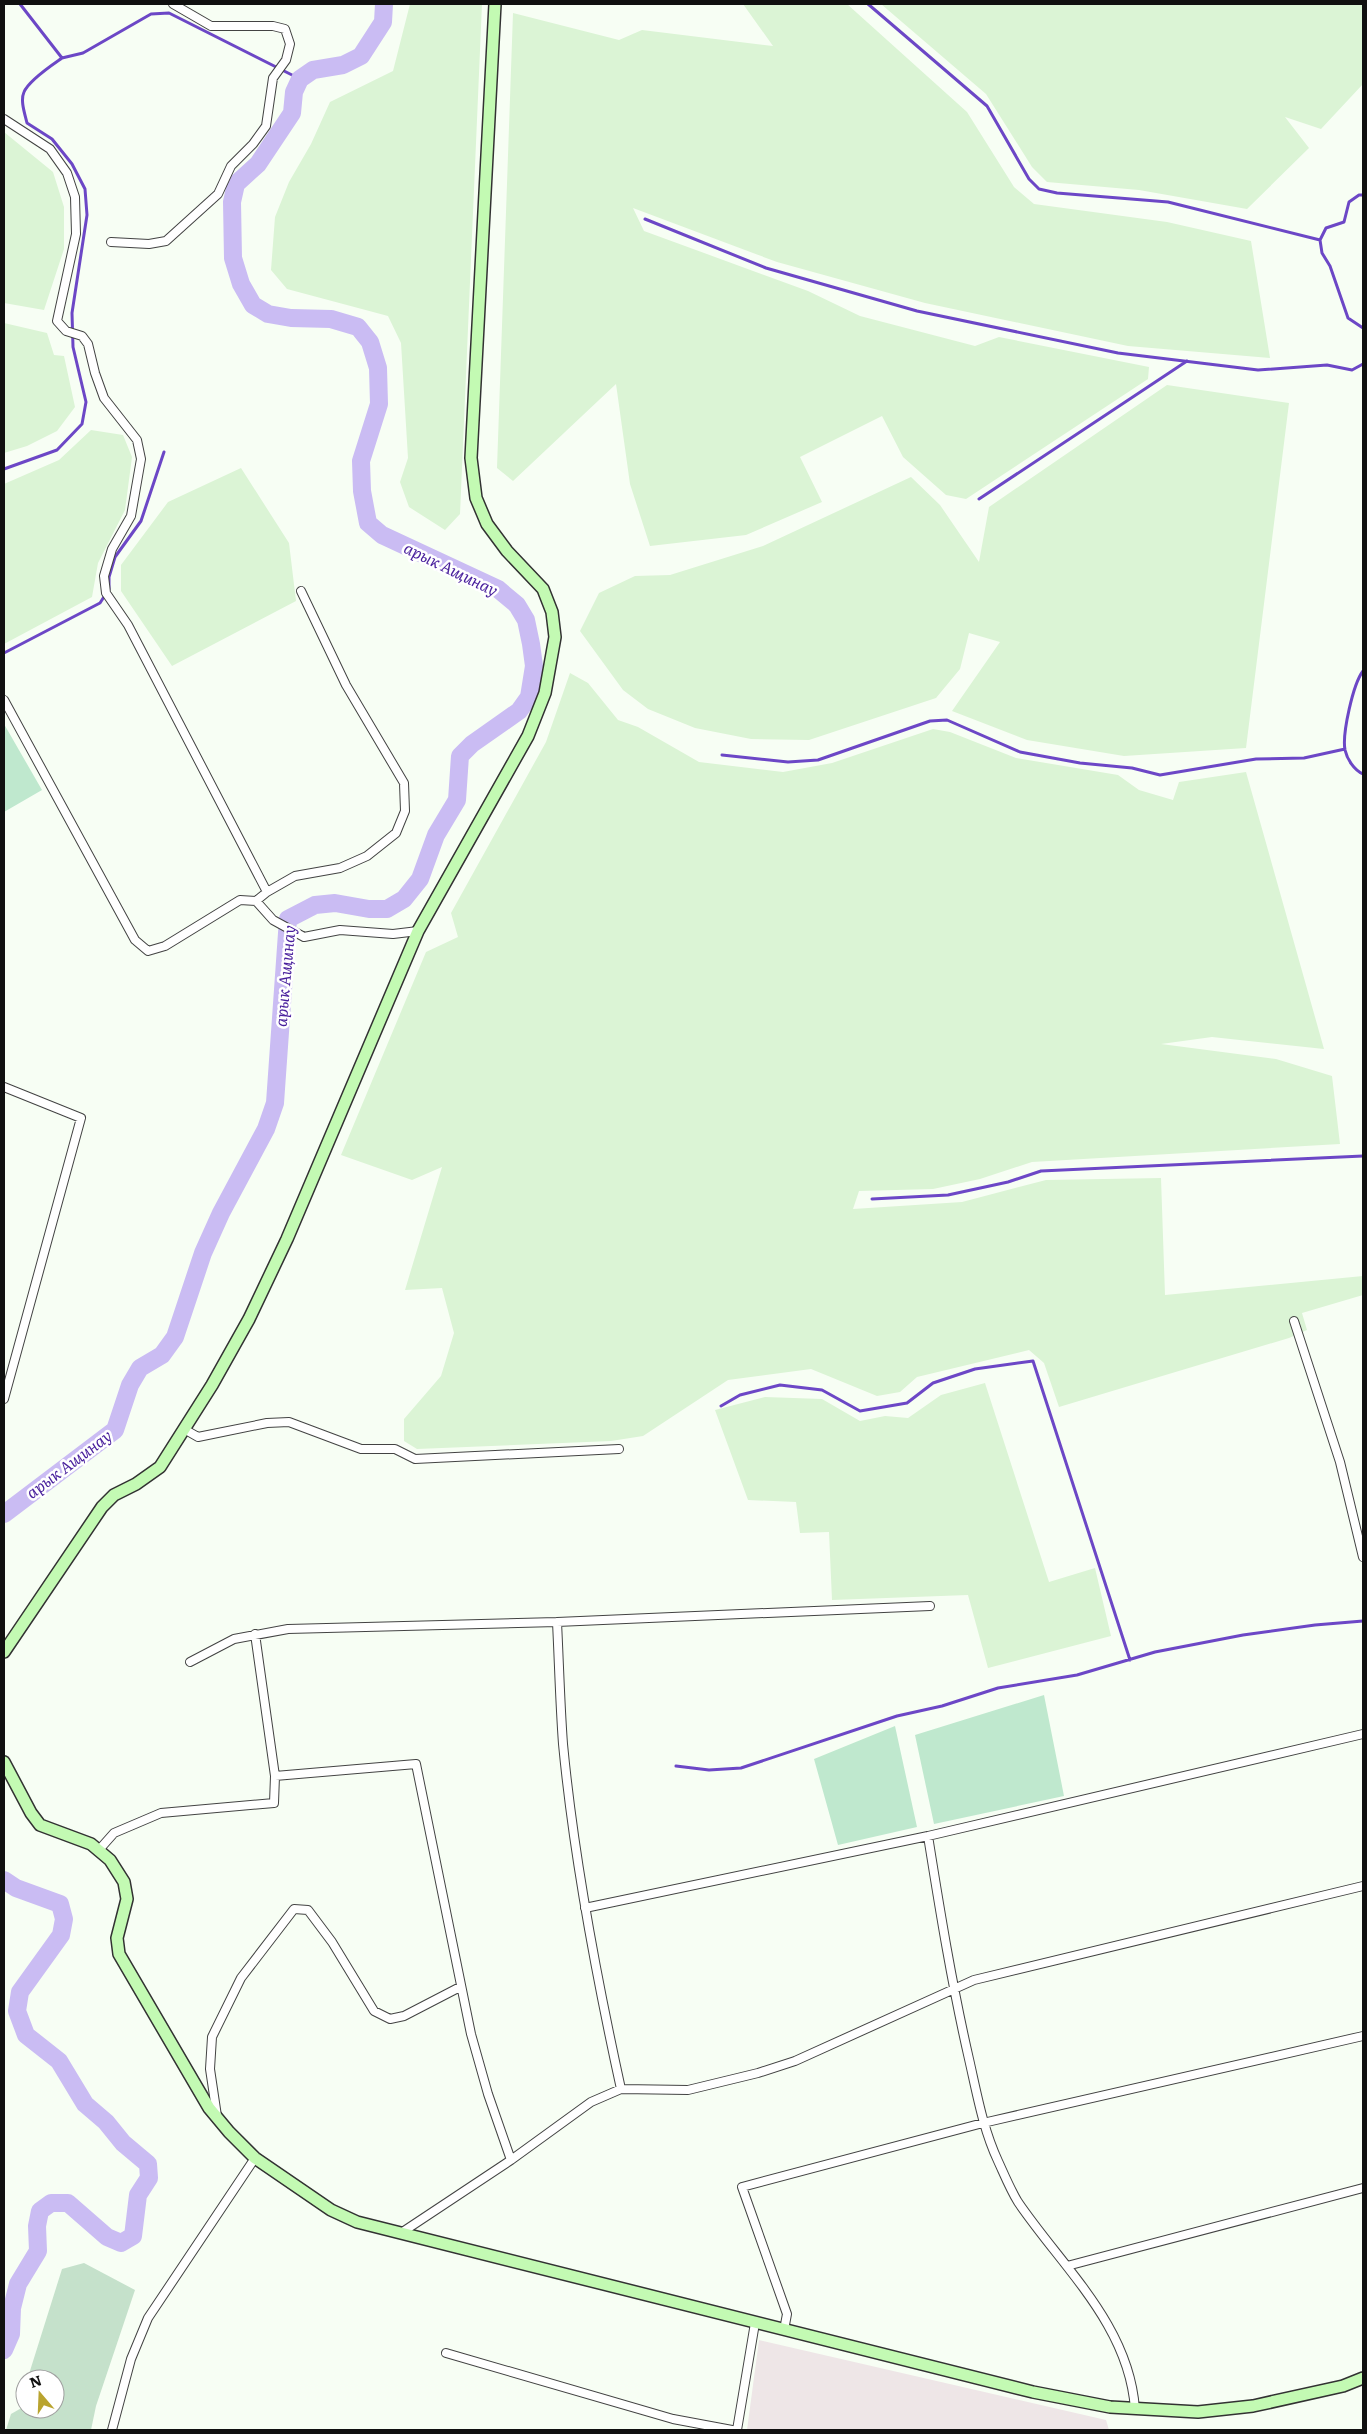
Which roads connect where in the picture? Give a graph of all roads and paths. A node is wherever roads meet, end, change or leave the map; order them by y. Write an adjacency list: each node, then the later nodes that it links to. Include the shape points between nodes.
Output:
1 (173, 4): 4 (street, via 211,26 273,26 285,29 290,44 286,60 273,78 266,126 231,166 218,194 166,241 149,244)
2 (495, 4): 9 (main road, via 471,458 476,498 487,524 506,551 543,588 552,612 555,637 545,693 528,736)
3 (4, 119): 7 (street, via 50,149 67,174 75,197 76,234 57,321 66,331 82,336 88,344 104,398 137,440 141,459 132,516 112,549 104,576 106,594 128,625)
4 (111, 242)
5 (301, 591): 7 (street, via 346,685 404,783 405,812 396,833 367,856 340,868 295,876)
6 (4, 700): 8 (street, via 135,940 148,951 165,946 240,900)
7 (267, 892): 8 (street)
8 (256, 900): 9 (street, via 273,920 304,937 340,930 393,934)
9 (418, 930): 13 (main road, via 287,1238 249,1319)
10 (4, 1086): 12 (street, via 81,1118)
11 (1294, 1321): 15 (street, via 1340,1462)
12 (4, 1399)
13 (184, 1430): 14 (street, via 198,1437 267,1423 289,1422 361,1449 395,1449 414,1459); 19 (main road, via 160,1468 102,1507)
14 (619, 1449)
15 (1363, 1557)
16 (930, 1606): 17 (street)
17 (557, 1622): 18 (street, via 288,1629); 27 (street, via 563,1743)
18 (255, 1634): 20 (street, via 234,1639); 23 (street)
19 (4, 1652)
20 (190, 1662)
21 (1363, 1734): 24 (street)
22 (4, 1762): 25 (main road, via 40,1825 90,1844)
23 (274, 1776): 25 (street, via 274,1803 161,1813 114,1833); 28 (street, via 416,1764)
24 (928, 1836): 27 (street); 29 (street)
25 (98, 1851): 32 (main road, via 110,1860 124,1882 127,1899 117,1938 119,1954)
26 (1363, 1886): 29 (street, via 974,1980)
27 (585, 1908): 31 (street, via 601,2002)
28 (460, 1987): 32 (street, via 404,2016 390,2019 374,2011 332,1942 308,1910 294,1909 241,1978 212,2037 210,2070); 35 (street, via 488,2094)
29 (953, 1989): 31 (street, via 795,2061 758,2073 688,2090); 33 (street)
30 (1363, 2036): 33 (street)
31 (621, 2089): 35 (street, via 591,2102)
32 (217, 2117): 34 (main road)
33 (983, 2123): 38 (street, via 1017,2200); 40 (street, via 742,2187 787,2314)
34 (255, 2158): 37 (main road, via 331,2210 357,2222); 44 (street, via 148,2318 131,2359)
35 (511, 2160): 37 (street)
36 (1363, 2188): 38 (street)
37 (401, 2233): 39 (main road)
38 (1067, 2266): 43 (street, via 1109,2326 1125,2356)
39 (755, 2323): 40 (main road); 46 (street)
40 (784, 2330): 43 (main road, via 1033,2392)
41 (446, 2353): 45 (street, via 673,2419)
42 (1363, 2378): 43 (main road, via 1343,2386 1253,2406 1198,2412)
43 (1135, 2409)
44 (112, 2430)
45 (732, 2430)
46 (737, 2430)

